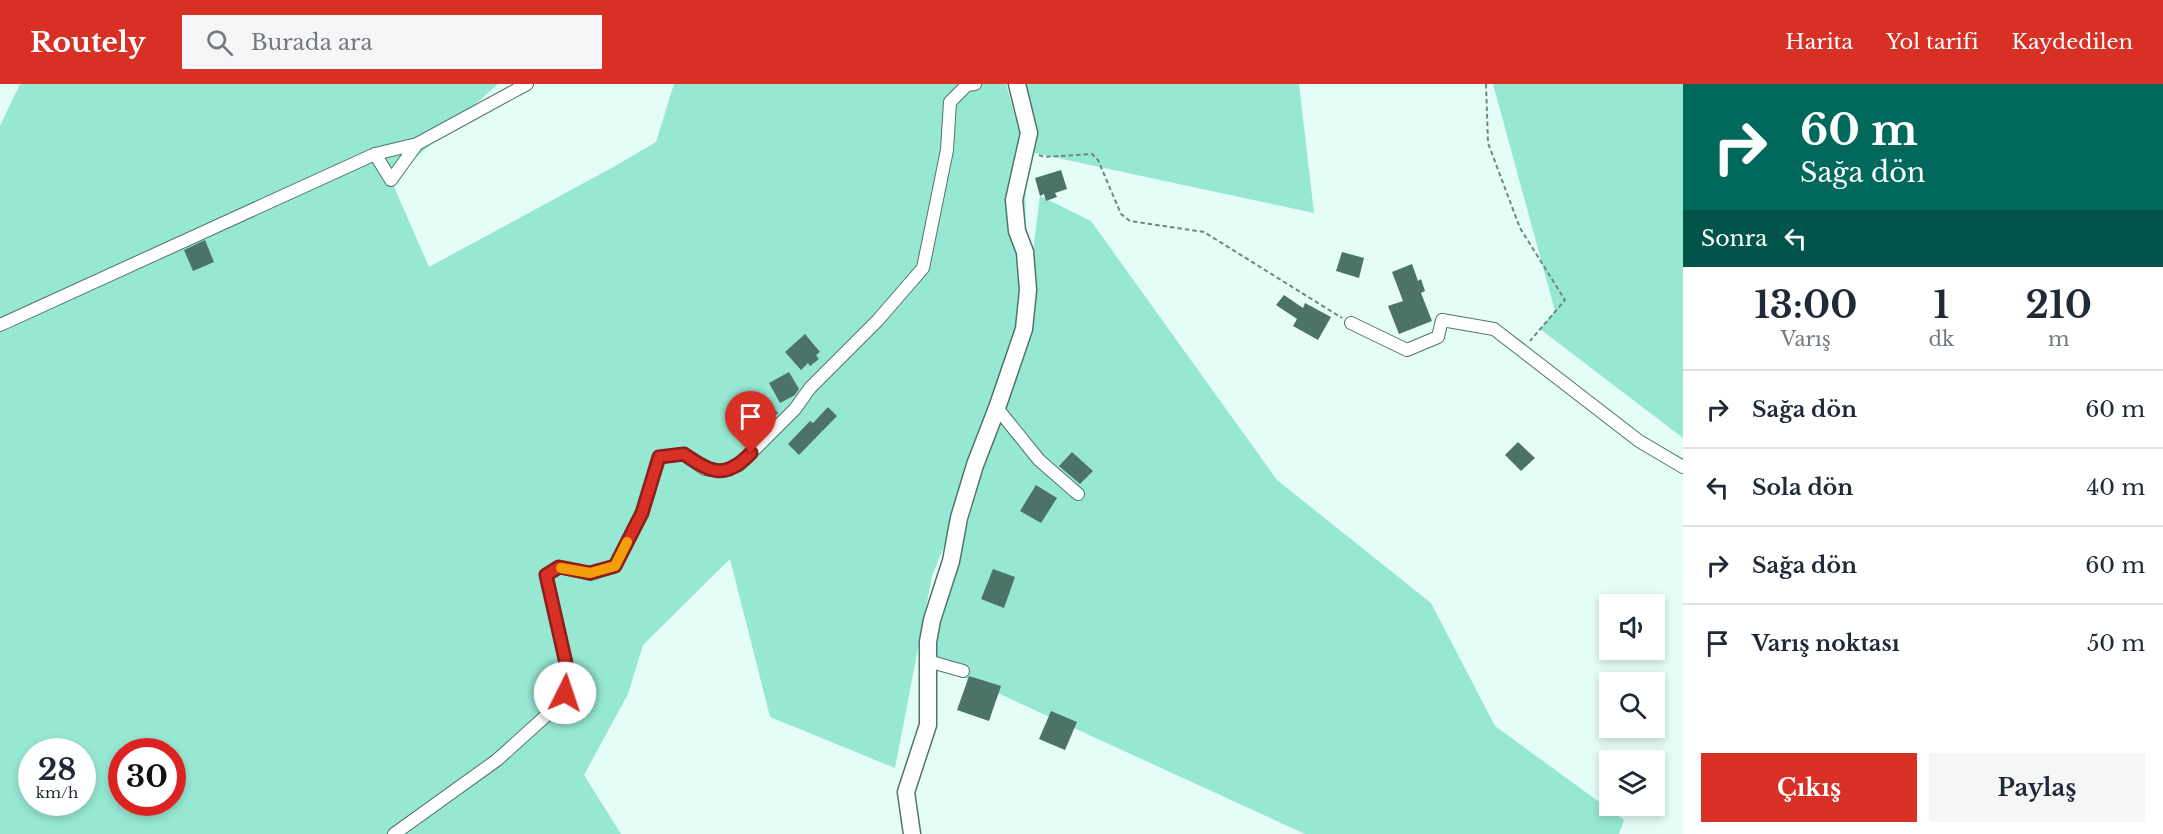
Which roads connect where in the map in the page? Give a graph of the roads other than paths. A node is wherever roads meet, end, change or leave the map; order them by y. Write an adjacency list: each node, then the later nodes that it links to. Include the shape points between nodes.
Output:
1 (527, 84): 4 (street)
2 (975, 84): 13 (street, via 967,86 950,102 947,150 923,268 739,465 723,471 705,469 684,454 659,457 642,513 615,566 590,573 559,567 546,575 570,681 559,704 497,760)
3 (1017, 84): 8 (street, via 1029,133 1014,200 1028,290 1024,329)
4 (417, 144): 5 (street); 5 (street, via 391,180)
5 (375, 154): 7 (street)
6 (1351, 323): 9 (street, via 1407,350 1438,337 1442,320 1494,329 1639,441)
7 (0, 325)
8 (998, 408): 10 (street, via 1039,460); 11 (street, via 959,518 951,561 932,620)
9 (1683, 467)
10 (1078, 494)
11 (928, 662): 12 (street); 14 (street, via 928,724 906,792)
12 (963, 671)
13 (394, 834)
14 (912, 834)

